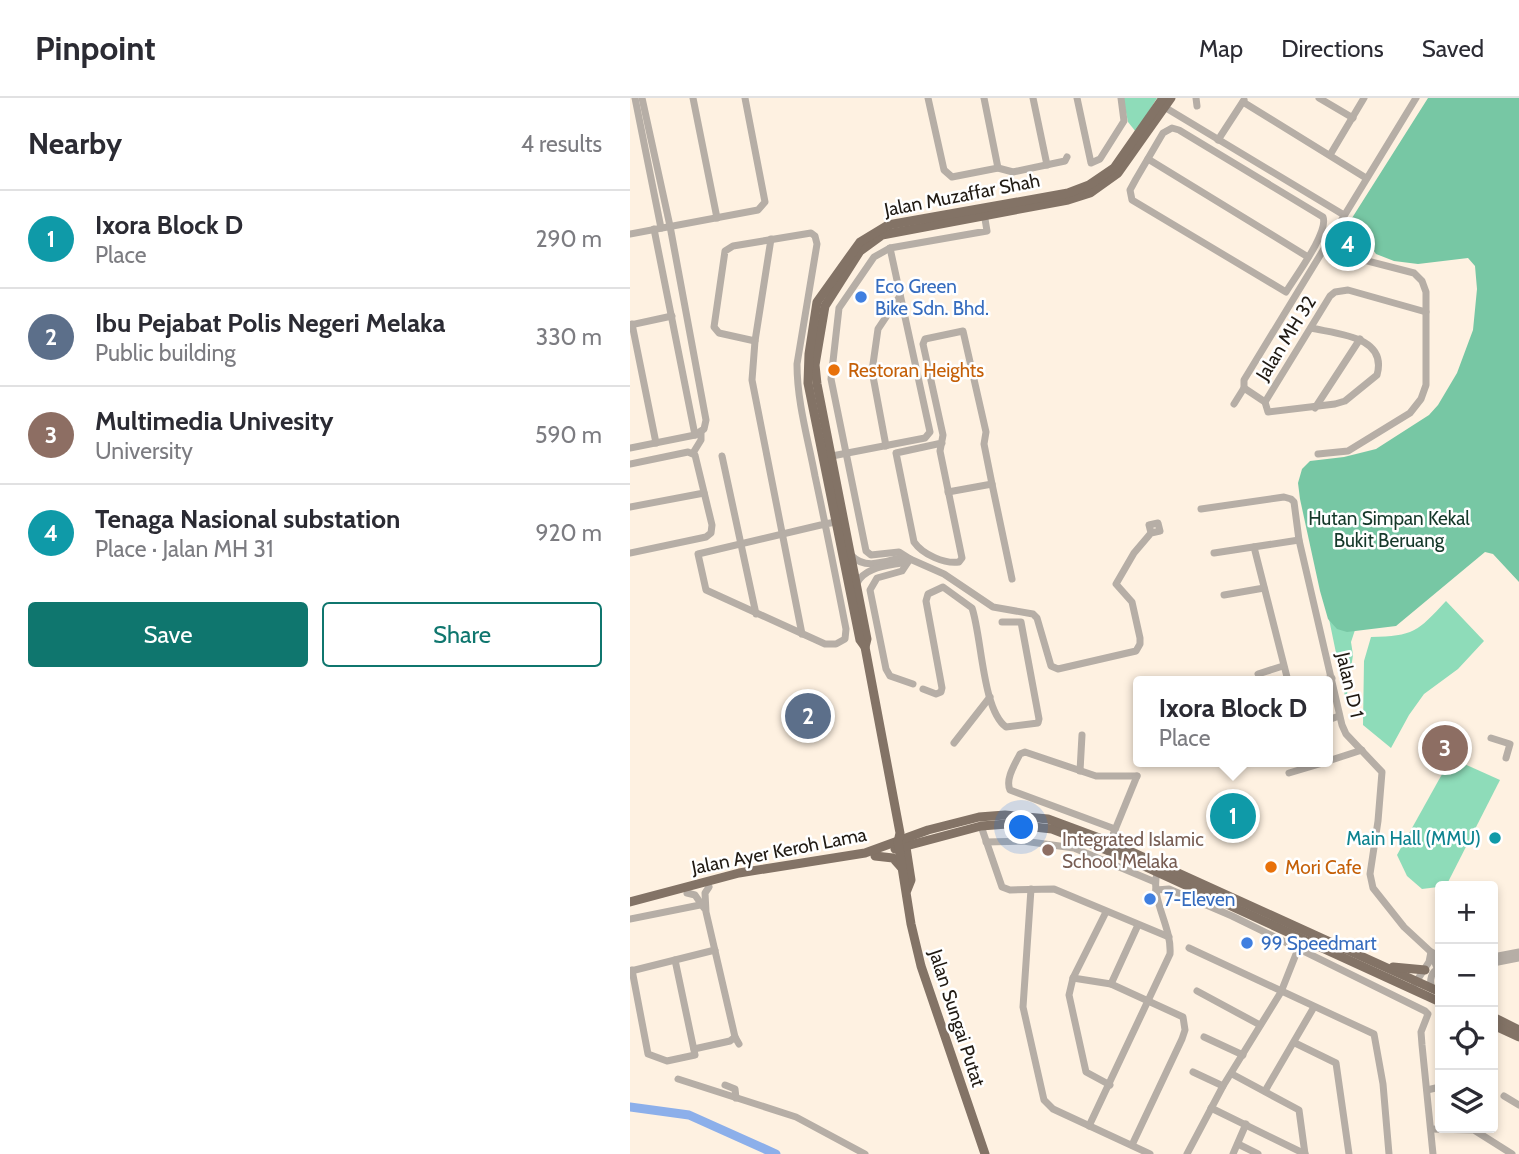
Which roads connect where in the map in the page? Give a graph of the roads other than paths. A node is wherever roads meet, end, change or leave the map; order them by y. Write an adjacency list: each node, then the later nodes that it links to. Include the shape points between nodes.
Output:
1 (635, 98): 29 (street)
2 (642, 98): 28 (street)
3 (693, 98): 27 (street)
4 (745, 98): 27 (street, via 765,202 758,210)
5 (928, 98): 23 (street, via 947,175)
6 (984, 98): 23 (street)
7 (1033, 98): 22 (street)
8 (1077, 98): 9 (street, via 1091,163 1100,159 1124,121)
9 (1121, 98)
10 (1171, 98): 15 (main road, Jalan Muzaffar Shah)
11 (1320, 98): 16 (street)
12 (1364, 98): 16 (street)
13 (1416, 98): 24 (street)
14 (1244, 100): 17 (street); 19 (street)
15 (1163, 103): 17 (street); 25 (main road, Jalan Muzaffar Shah, via 1114,168 1089,185)
16 (1353, 118): 19 (street)
17 (1212, 136): 18 (street); 26 (street)
18 (1203, 145): 21 (street, via 1180,130 1168,129); 34 (street, via 1323,217 1325,226)
19 (1330, 155): 24 (street)
20 (1067, 157): 22 (street)
21 (1148, 159): 34 (street); 34 (street, via 1130,190 1134,202 1286,292)
22 (1047, 165): 23 (street, via 1013,172)
23 (998, 168)
24 (1366, 178): 26 (street)
25 (984, 212): 32 (street, via 986,231); 55 (main road, Jalan Muzaffar Shah, via 882,235 860,251 825,306 816,365); 62 (main road, Jalan Muzaffar Shah, via 881,227 855,246 821,295 808,383)
26 (1344, 215): 33 (street)
27 (716, 218): 28 (street)
28 (670, 226): 29 (street); 46 (street, via 706,420)
29 (658, 229): 30 (street); 37 (street)
30 (630, 234)
31 (771, 239): 41 (street); 41 (street, via 725,251 714,317 719,333); 63 (street, via 807,232 817,239 797,380)
32 (890, 248): 35 (street); 52 (street, via 874,257 839,307 831,379)
33 (1325, 250): 36 (street, via 1414,273 1425,287); 42 (street, via 1244,380)
34 (1307, 257)
35 (900, 296): 49 (street, via 878,329 872,371); 49 (street, via 930,429 925,438)
36 (1426, 313): 39 (street, Jalan MH 32, via 1342,290 1330,296); 53 (street, via 1426,385 1416,406 1355,447)
37 (671, 316): 38 (street); 46 (street)
38 (631, 324): 47 (street)
39 (1311, 328): 40 (street); 43 (street, Jalan MH 32)
40 (1360, 339): 45 (street); 45 (street, via 1376,352 1377,375 1345,401)
41 (755, 341): 65 (street, via 753,387)
42 (1244, 388): 43 (street); 44 (street)
43 (1265, 402): 45 (street, Jalan MH 32, via 1268,412)
44 (1234, 404)
45 (1315, 408)
46 (698, 434): 47 (street); 51 (street, via 701,440)
47 (656, 443): 50 (street)
48 (942, 443): 57 (street, via 923,341 963,331 986,432); 58 (street); 73 (street, via 896,453 914,542)
49 (886, 446): 52 (street)
50 (630, 448)
51 (692, 453): 56 (street); 59 (street, via 698,458)
52 (845, 454): 55 (street); 72 (street, via 866,551 871,555 897,551)
53 (1318, 454)
54 (722, 456): 67 (street)
55 (832, 456): 62 (main road, Jalan Muzaffar Shah)
56 (630, 464)
57 (992, 484): 58 (street); 75 (street)
58 (948, 492): 73 (street, via 962,558)
59 (704, 493): 60 (street); 69 (street, via 711,533)
60 (630, 507)
61 (1201, 509): 66 (street, Jalan D 1, via 1292,499)
62 (841, 521): 63 (street); 71 (main road, Jalan Muzaffar Shah); 84 (main road, Jalan Muzaffar Shah, via 860,640)
63 (825, 524): 65 (street); 83 (street, via 846,634 841,642 831,644)
64 (1151, 533): 77 (street, via 1116,584 1131,599 1137,624 1140,644 1130,654 1054,668 1033,614 993,607)
65 (781, 534): 67 (street); 83 (street)
66 (1299, 540): 68 (street); 88 (street, Jalan D 1)
67 (740, 544): 81 (street); 81 (street, via 698,554 706,590)
68 (1254, 547): 70 (street); 78 (street)
69 (630, 553)
70 (1214, 553)
71 (852, 556): 72 (street, via 866,565); 76 (main road, Jalan Muzaffar Shah)
72 (907, 559): 74 (street); 76 (street, via 868,571); 90 (street, via 902,570 877,578 870,590 886,669 890,676)
73 (947, 562): 74 (street)
74 (942, 573): 77 (street)
75 (1012, 579)
76 (857, 583): 84 (main road, Jalan Muzaffar Shah)
77 (964, 587): 80 (street)
78 (1264, 588): 79 (street); 85 (street)
79 (1224, 595)
80 (957, 597): 91 (street, via 940,587 928,594 926,606 942,688 936,694); 92 (street, via 974,611)
81 (756, 614): 83 (street)
82 (1002, 622): 92 (street, via 1021,622 1038,723 1006,727 996,717)
83 (802, 634)
84 (865, 647): 104 (main road, Jalan Muzaffar Shah)
85 (1283, 666): 86 (street); 87 (street)
86 (1258, 674)
87 (1286, 676)
88 (1332, 676)
89 (1333, 683): 93 (street, Jalan D 1)
90 (913, 684)
91 (923, 689)
92 (990, 698): 97 (street)
93 (1339, 716): 94 (street); 98 (street, Jalan D 1, via 1346,734)
94 (1333, 718)
95 (1082, 735): 102 (street)
96 (1492, 738): 99 (street, via 1510,744)
97 (954, 743)
98 (1362, 750): 100 (street); 129 (street, Jalan D 1, via 1382,775 1370,874 1373,888)
99 (1506, 758)
100 (1333, 760)
101 (1310, 767): 103 (street)
102 (1080, 771): 106 (street, via 1135,778 1129,806); 106 (street, via 1023,752 1008,788)
103 (1289, 773)
104 (897, 815): 107 (main road, via 910,831); 108 (main road, Jalan Muzaffar Shah); 111 (main road, via 893,837)
105 (981, 826): 107 (main road, Jalan Ayer Keroh Lama); 109 (street); 113 (main road, Jalan Ayer Keroh Lama, via 1052,829 1101,847)
106 (1115, 828): 110 (street)
107 (930, 834): 108 (main road, Jalan Ayer Keroh Lama); 110 (main road, Jalan Ayer Keroh Lama, via 979,817 1014,816 1048,819); 112 (main road)
108 (902, 842): 111 (main road, Jalan Ayer Keroh Lama); 112 (main road, Jalan Sungai Putat)
109 (986, 842): 113 (street, via 1023,841 1074,848); 115 (street, via 1002,887)
110 (1110, 842): 121 (main road, Jalan Ayer Keroh Lama)
111 (875, 853): 112 (main road, via 895,859); 114 (main road, Jalan Ayer Keroh Lama, via 838,865); 117 (main road, Jalan Ayer Keroh Lama, via 739,873)
112 (906, 872): 181 (main road, Jalan Sungai Putat, via 911,880 907,890 913,934 926,984)
113 (1156, 882): 123 (street); 124 (main road, Jalan Ayer Keroh Lama); 128 (street)
114 (709, 887): 116 (main road, Jalan Ayer Keroh Lama); 118 (street)
115 (1031, 890): 119 (street, via 1054,889); 176 (street, via 1024,1007 1041,1092 1053,1109)
116 (687, 893): 117 (main road, Jalan Ayer Keroh Lama); 118 (street, via 695,895)
117 (630, 904)
118 (704, 907): 120 (street); 127 (street)
119 (1106, 912): 122 (street); 142 (street)
120 (630, 919)
121 (1280, 920): 124 (main road); 125 (main road, Jalan Ayer Keroh Lama)
122 (1138, 925): 123 (street); 144 (street)
123 (1169, 937): 151 (street, via 1170,954)
124 (1302, 939): 125 (main road, via 1312,937); 128 (street); 148 (main road, Jalan Ayer Keroh Lama)
125 (1334, 944): 137 (main road, Jalan Ayer Keroh Lama)
126 (1189, 948): 149 (street)
127 (715, 950): 134 (street); 160 (street, via 737,1040)
128 (1297, 950): 149 (street); 169 (street, via 1425,1011 1421,1032)
129 (1431, 952): 131 (street); 135 (street, Jalan D 1); 139 (street)
130 (1519, 952): 132 (street)
131 (1435, 954)
132 (1498, 956)
133 (1519, 958): 136 (street)
134 (674, 960): 140 (street); 160 (street)
135 (1435, 960)
136 (1498, 961)
137 (1384, 967): 139 (main road); 143 (main road, Jalan Ayer Keroh Lama)
138 (1435, 969): 139 (street)
139 (1425, 970): 143 (street)
140 (631, 971): 160 (street, via 648,1054 667,1061 695,1055)
141 (1435, 973): 145 (street, via 1430,979)
142 (1073, 978): 144 (street); 166 (street, via 1069,995 1086,1072)
143 (1415, 981): 146 (main road, Jalan Ayer Keroh Lama); 148 (street)
144 (1111, 984): 151 (street)
145 (1435, 988)
146 (1435, 990)
147 (1197, 991): 154 (street)
148 (1416, 991): 150 (main road, Jalan Ayer Keroh Lama)
149 (1281, 992): 152 (street); 154 (street)
150 (1435, 1000)
151 (1147, 1002): 166 (street); 179 (street, via 1183,1017 1185,1030)
152 (1314, 1007): 159 (street); 188 (street, via 1375,1035)
153 (1498, 1020): 156 (main road)
154 (1260, 1025): 161 (street)
155 (1498, 1027): 158 (main road)
156 (1519, 1030)
157 (1203, 1037): 161 (street)
158 (1519, 1037)
159 (1295, 1043): 170 (street); 187 (street, via 1336,1063)
160 (694, 1049)
161 (1243, 1055): 163 (street)
162 (1193, 1072): 167 (street)
163 (1232, 1074): 167 (street); 170 (street)
164 (678, 1079): 172 (street)
165 (725, 1085): 172 (street, via 735,1090)
166 (1110, 1085): 176 (street)
167 (1223, 1086): 174 (street)
168 (1435, 1088): 169 (street)
169 (1427, 1090): 177 (street)
170 (1265, 1091): 186 (street, via 1299,1110)
171 (1504, 1096): 173 (street)
172 (736, 1098): 180 (street, via 804,1121)
173 (1519, 1105)
174 (1211, 1108): 175 (street); 183 (street)
175 (1246, 1124): 178 (street); 186 (street)
176 (1089, 1126): 179 (street)
177 (1431, 1129): 189 (street); 190 (street, via 1474,1130)
178 (1238, 1144): 184 (street); 185 (street)
179 (1132, 1146): 182 (street)
180 (865, 1154)
181 (985, 1154)
182 (1150, 1154)
183 (1187, 1154)
184 (1233, 1154)
185 (1258, 1154)
186 (1305, 1154)
187 (1349, 1154)
188 (1390, 1154)
189 (1433, 1154)
190 (1512, 1154)

